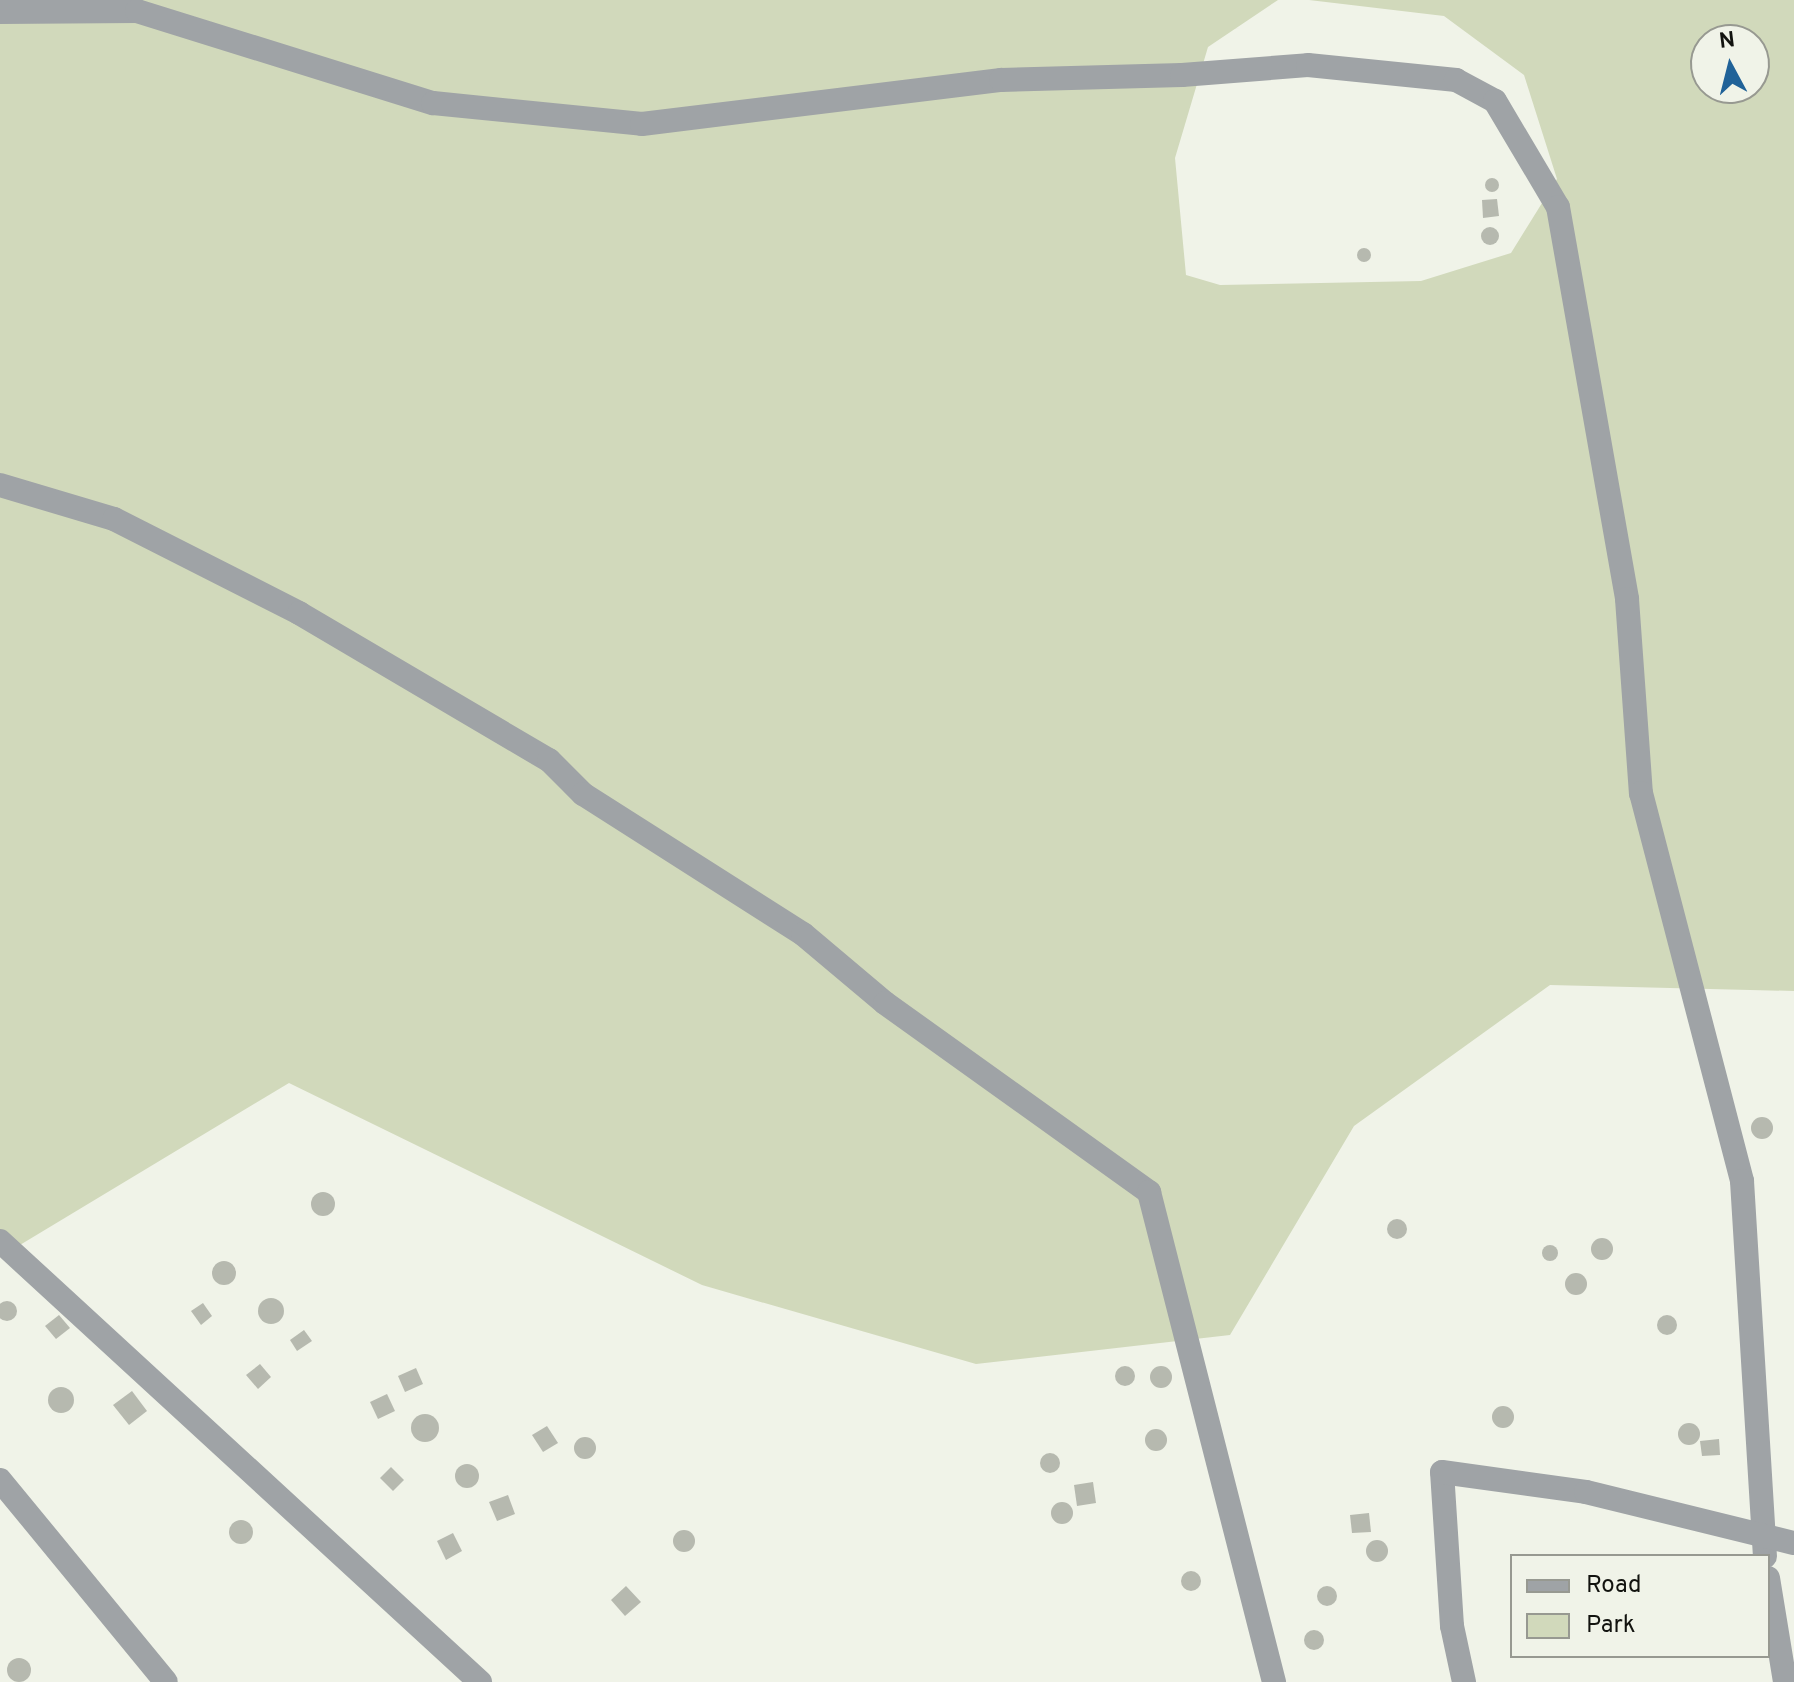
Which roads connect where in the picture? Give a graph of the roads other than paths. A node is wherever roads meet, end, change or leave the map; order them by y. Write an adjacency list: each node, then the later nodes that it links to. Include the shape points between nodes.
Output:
1 (0, 12): 6 (street, via 137,11 433,103 642,124 1001,80 1308,65 1456,80 1495,101 1558,207 1627,599 1641,793 1742,1181)
2 (0, 485): 10 (street, via 114,519 299,613 549,760 583,794 803,934 885,1003 1149,1192)
3 (0, 1241): 9 (street)
4 (0, 1480): 8 (street)
5 (1794, 1543): 6 (street)
6 (1763, 1546): 11 (street, via 1586,1492 1442,1472 1452,1626)
7 (1770, 1590): 12 (street)
8 (166, 1682)
9 (480, 1682)
10 (1274, 1682)
11 (1464, 1682)
12 (1785, 1682)

